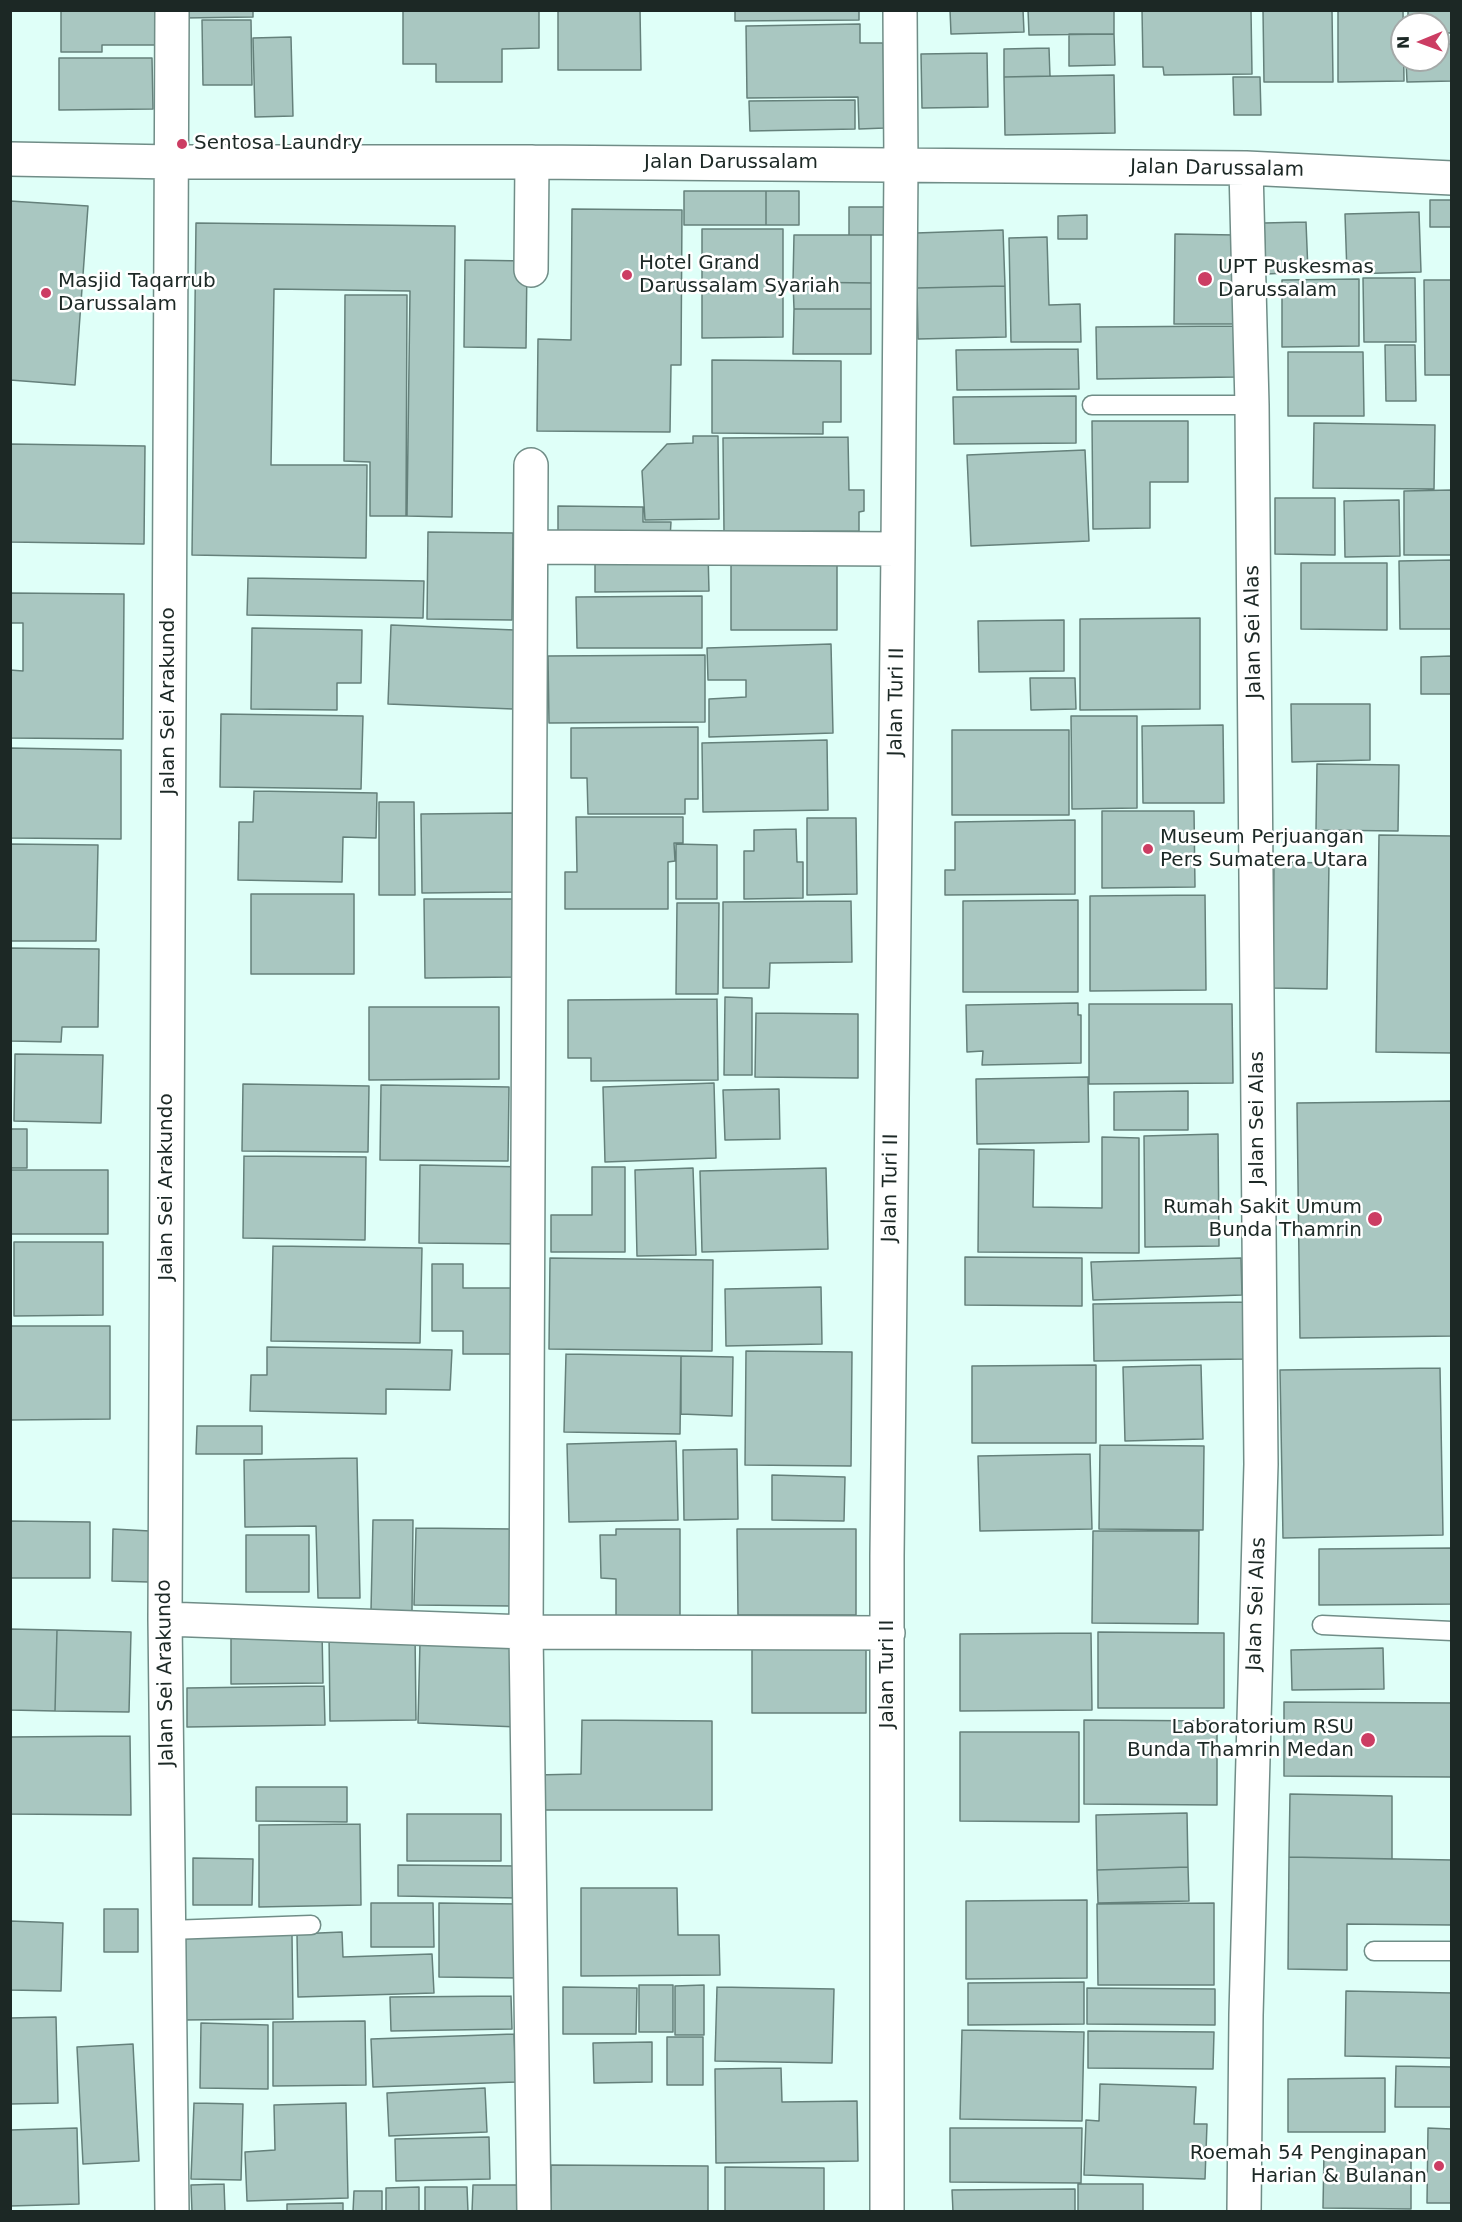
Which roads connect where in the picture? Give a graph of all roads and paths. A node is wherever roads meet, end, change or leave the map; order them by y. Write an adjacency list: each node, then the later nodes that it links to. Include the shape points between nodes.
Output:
1 (172, 10): 4 (street, Jalan Sei Arakundo)
2 (900, 10): 6 (street, Jalan Turi II)
3 (10, 159): 4 (street, Jalan Darussalam)
4 (172, 162): 5 (street, Jalan Darussalam); 15 (street, Jalan Sei Arakundo)
5 (531, 162): 6 (street, Jalan Darussalam); 9 (street)
6 (901, 165): 7 (street, Jalan Darussalam); 14 (street, Jalan Turi II)
7 (1246, 168): 8 (street, Jalan Darussalam); 11 (street, Jalan Sei Alas)
8 (1452, 178)
9 (531, 270)
10 (1092, 405): 11 (lane)
11 (1252, 405): 27 (street, Jalan Sei Alas, via 1261,1464)
12 (531, 465): 13 (street)
13 (532, 547): 14 (street); 18 (street)
14 (898, 549): 19 (street, Jalan Turi II)
15 (165, 1620): 18 (street); 21 (street, Jalan Sei Arakundo)
16 (1322, 1625): 17 (lane)
17 (1452, 1631)
18 (526, 1632): 19 (street); 25 (street)
19 (888, 1633): 26 (street, Jalan Turi II)
20 (311, 1925): 21 (lane)
21 (169, 1930): 24 (street, Jalan Sei Arakundo)
22 (1374, 1951): 23 (lane)
23 (1452, 1951)
24 (172, 2211)
25 (534, 2211)
26 (887, 2211)
27 (1244, 2211)

